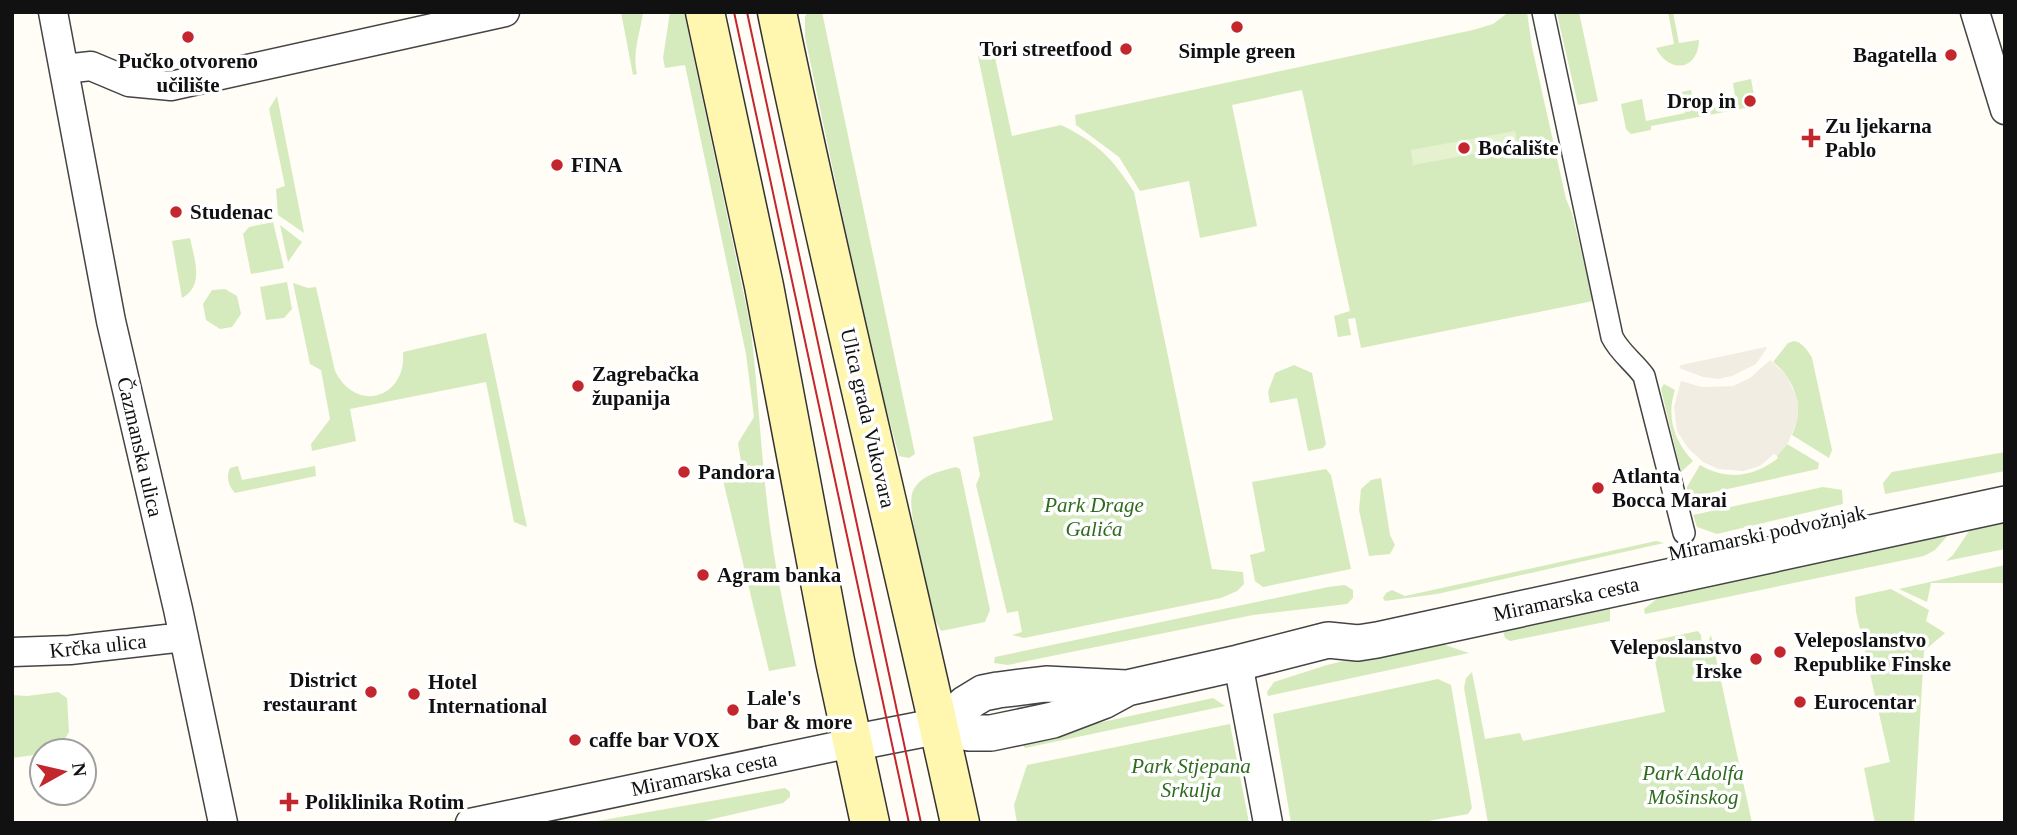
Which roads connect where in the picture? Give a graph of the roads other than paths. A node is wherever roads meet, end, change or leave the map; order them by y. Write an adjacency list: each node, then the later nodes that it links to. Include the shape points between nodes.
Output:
1 (53, 12): 7 (street, Čazmanska ulica)
2 (505, 12): 7 (street, via 171,86 129,82 91,66)
3 (705, 12): 17 (main road, via 764,286)
4 (1543, 12): 11 (street, via 1612,337 1644,376)
5 (1975, 12): 8 (street)
6 (783, 20): 16 (main road, Ulica grada Vukovara, via 831,258)
7 (64, 69): 12 (street, Čazmanska ulica, via 111,321)
8 (2005, 110)
9 (2005, 482): 13 (street, Miramarski podvožnjak, via 1369,619)
10 (2005, 504): 13 (street, Miramarska cesta, via 1377,640)
11 (1684, 533)
12 (184, 637): 14 (street, Krčka ulica); 18 (street, Čazmanska ulica)
13 (1328, 640): 15 (street, Miramarska cesta)
14 (12, 652)
15 (1238, 663): 16 (street, Miramarska cesta, via 1127,688 1066,715 991,733); 22 (street)
16 (939, 726): 17 (street, Miramarska cesta); 21 (main road, Ulica grada Vukovara)
17 (852, 743): 19 (street, Miramarska cesta); 20 (main road)
18 (223, 823)
19 (470, 823)
20 (870, 823)
21 (960, 823)
22 (1268, 823)

